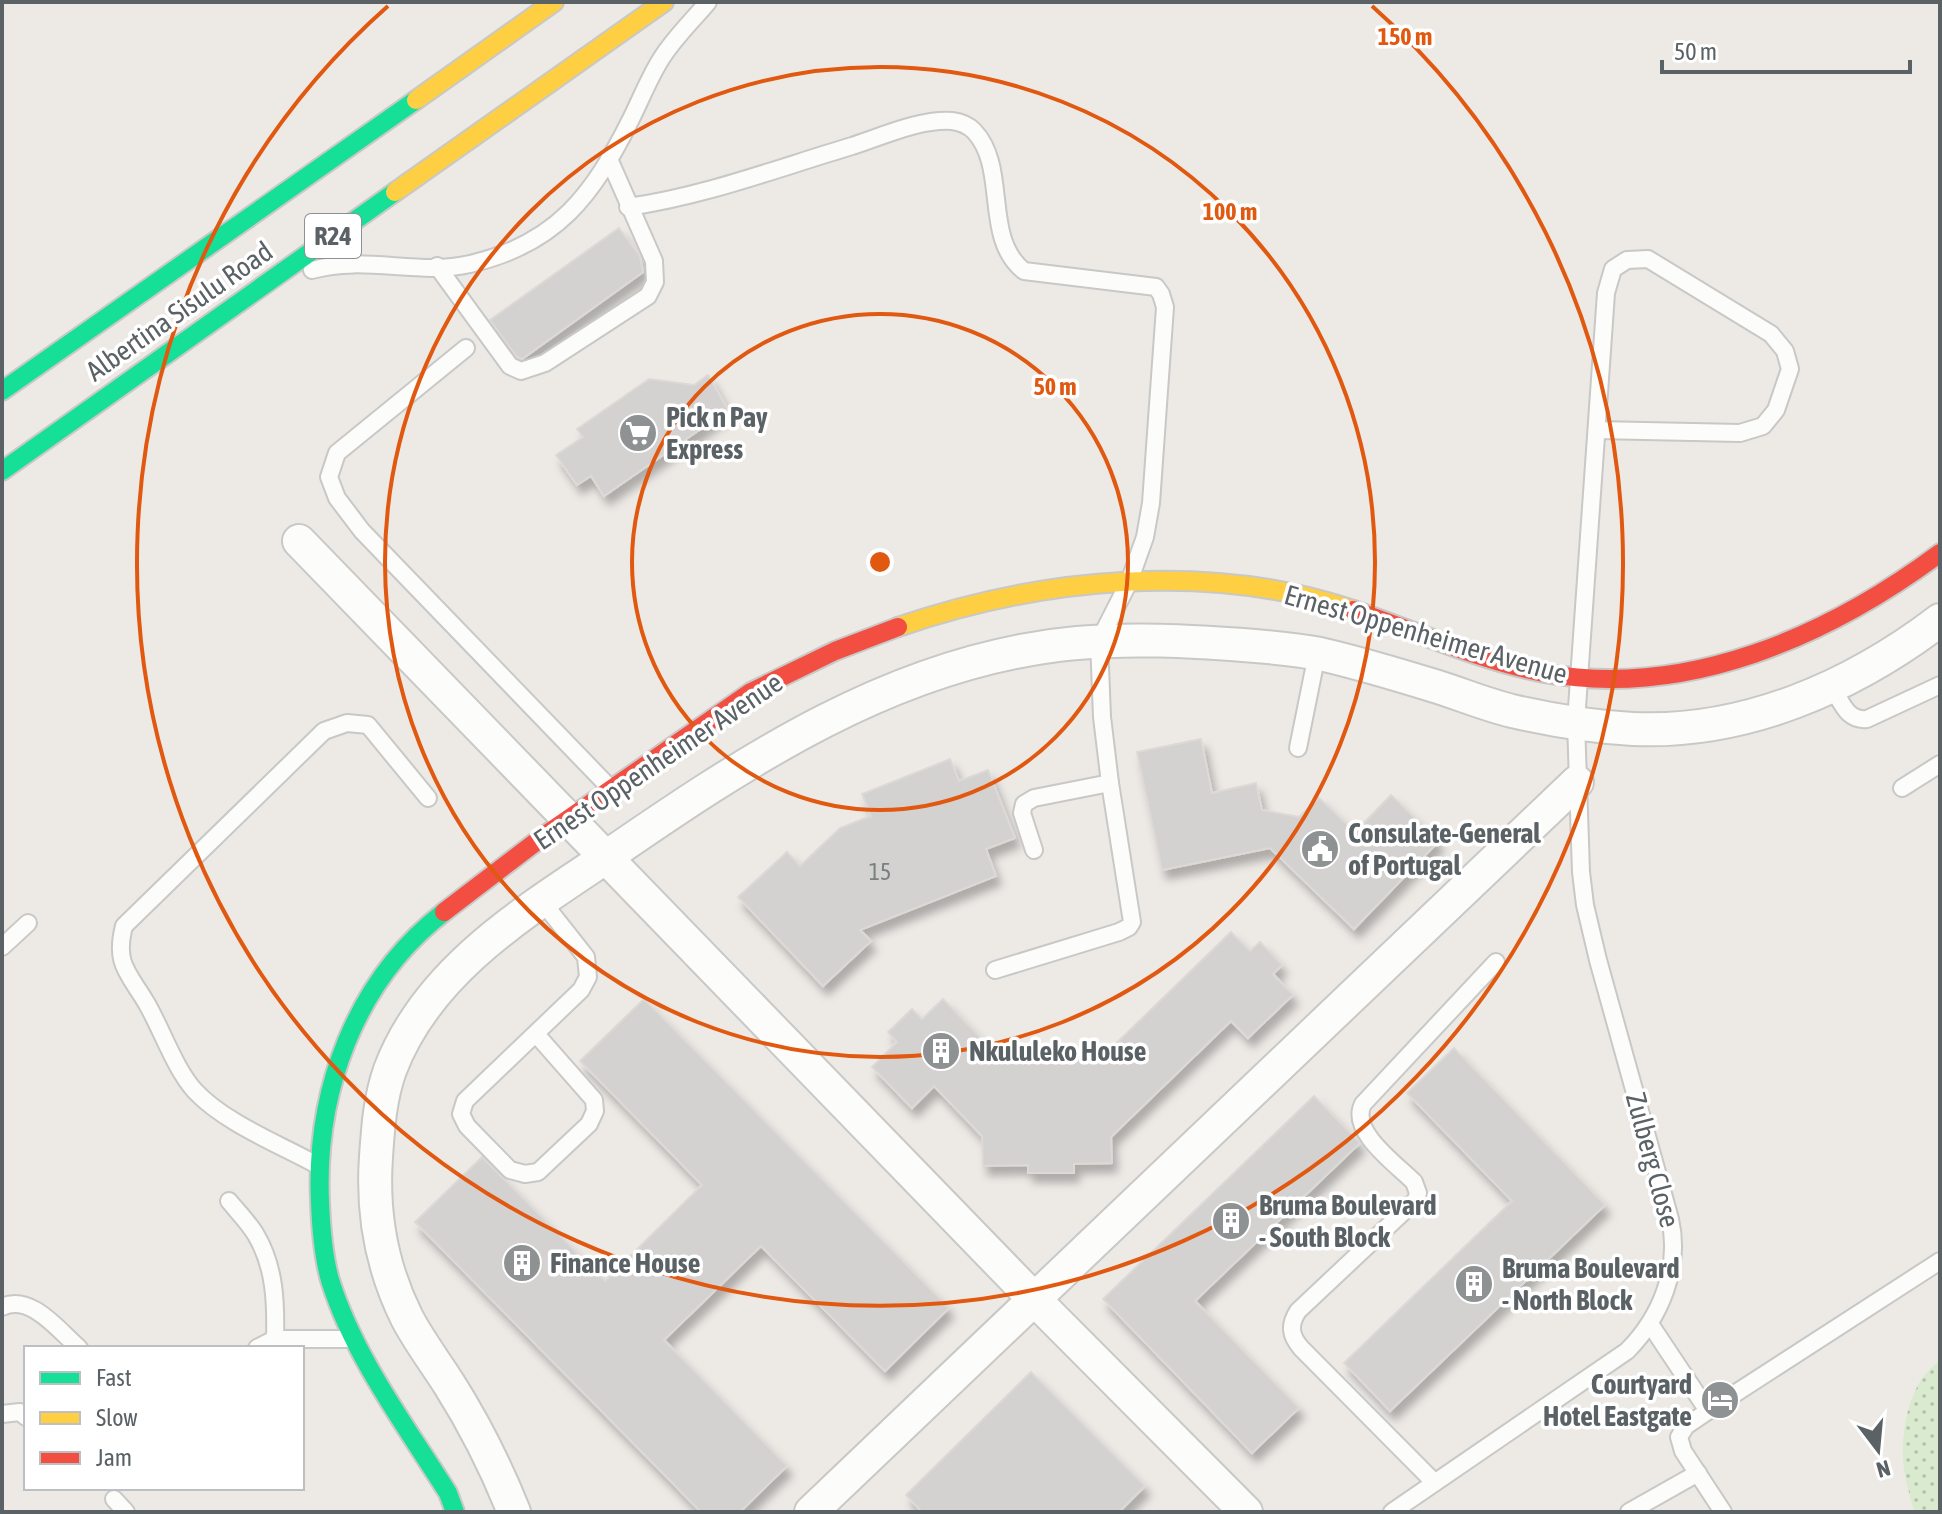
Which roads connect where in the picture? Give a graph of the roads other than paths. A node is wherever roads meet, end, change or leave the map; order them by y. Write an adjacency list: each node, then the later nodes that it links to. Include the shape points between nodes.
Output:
1 (554, 2): 9 (street, Albertina Sisulu Road / R24)
2 (664, 2): 7 (street, Albertina Sisulu Road / R24)
3 (708, 2): 4 (lane, via 661,59)
4 (609, 159): 5 (lane); 6 (lane, via 573,209 545,234 492,258)
5 (628, 207): 6 (lane, via 654,261 652,290 533,369 510,366); 14 (lane, via 688,196 917,126 953,121 970,128 985,145 1005,243 1019,267 1156,287 1163,299 1151,503)
6 (437, 266): 7 (lane, via 334,264)
7 (260, 287): 11 (street, Albertina Sisulu Road / R24)
8 (466, 348): 28 (lane, via 337,453 329,477 337,498 362,531)
9 (2, 391)
10 (1597, 430): 10 (lane, Zulberg Close, via 1740,433 1763,426 1776,410 1790,369 1785,351 1771,334 1648,259 1627,260 1613,269 1606,293); 18 (lane, Zulberg Close)
11 (2, 471)
12 (299, 541): 31 (street)
13 (1940, 553): 18 (street, Ernest Oppenheimer Avenue, via 1857,609 1797,640 1724,663 1669,673)
14 (1129, 582): 16 (lane); 18 (street, Ernest Oppenheimer Avenue, via 1261,589 1313,598 1481,655); 24 (street, Ernest Oppenheimer Avenue, via 989,601 912,621 758,688)
15 (1940, 620): 20 (street, Ernest Oppenheimer Avenue, via 1861,674)
16 (1099, 641): 17 (street, Ernest Oppenheimer Avenue, via 1187,641); 26 (lane); 30 (street, Ernest Oppenheimer Avenue, via 994,657 874,697 774,746)
17 (1317, 654): 21 (street, Ernest Oppenheimer Avenue, via 1507,710); 22 (lane)
18 (1579, 678): 21 (lane, Zulberg Close)
19 (1940, 685): 20 (lane, via 1856,720)
20 (1832, 687): 21 (street, Ernest Oppenheimer Avenue, via 1806,699 1701,726 1634,729)
21 (1576, 722): 25 (lane, Zulberg Close)
22 (1298, 748)
23 (1940, 764): 27 (lane)
24 (648, 765): 28 (street, Ernest Oppenheimer Avenue); 30 (street)
25 (1577, 782): 43 (street); 45 (lane, Zulberg Close, via 1585,905 1674,1235 1668,1281)
26 (1110, 783): 32 (lane, via 1024,804); 38 (lane, via 1129,927)
27 (1902, 788)
28 (612, 790): 31 (street, Ernest Oppenheimer Avenue)
29 (428, 798): 40 (lane, via 368,725 347,723 324,731 124,926 118,947 122,965 195,1091 232,1119)
30 (677, 806): 33 (street, Ernest Oppenheimer Avenue)
31 (570, 817): 33 (street); 40 (street, Ernest Oppenheimer Avenue, via 478,884 392,963 352,1026 332,1079)
32 (1034, 850)
33 (606, 856): 34 (street, Ernest Oppenheimer Avenue); 43 (street)
34 (541, 900): 39 (lane, via 589,966 581,990); 58 (street, Ernest Oppenheimer Avenue, via 470,958 411,1028 385,1086 375,1171 377,1223 398,1296 493,1459)
35 (28, 923): 36 (lane)
36 (2, 947)
37 (1496, 962): 54 (lane, via 1363,1104 1363,1131 1414,1182 1416,1200 1292,1320 1291,1331 1301,1348)
38 (995, 970)
39 (536, 1034): 39 (lane, via 465,1101 461,1114 510,1170 525,1174 538,1172 589,1124 595,1111 594,1100)
40 (318, 1165): 47 (street, Ernest Oppenheimer Avenue, via 321,1238 334,1292)
41 (229, 1201): 46 (lane, via 256,1236 270,1271)
42 (1940, 1261): 50 (lane)
43 (1035, 1300): 59 (street); 60 (street)
44 (2, 1307): 48 (lane, via 30,1306)
45 (1650, 1324): 50 (lane); 54 (lane, Zulberg Close, via 1627,1351)
46 (275, 1339): 47 (lane); 49 (lane)
47 (355, 1339): 57 (street, Ernest Oppenheimer Avenue)
48 (77, 1346)
49 (261, 1346)
50 (1708, 1411): 53 (lane, via 1679,1437)
51 (2, 1414): 52 (lane)
52 (24, 1415)
53 (1698, 1473): 62 (lane); 63 (lane)
54 (1434, 1482): 61 (lane, Zulberg Close)
55 (114, 1499): 56 (lane)
56 (126, 1512)
57 (455, 1512)
58 (514, 1512)
59 (811, 1512)
60 (1246, 1512)
61 (1392, 1512)
62 (1629, 1512)
63 (1723, 1512)

